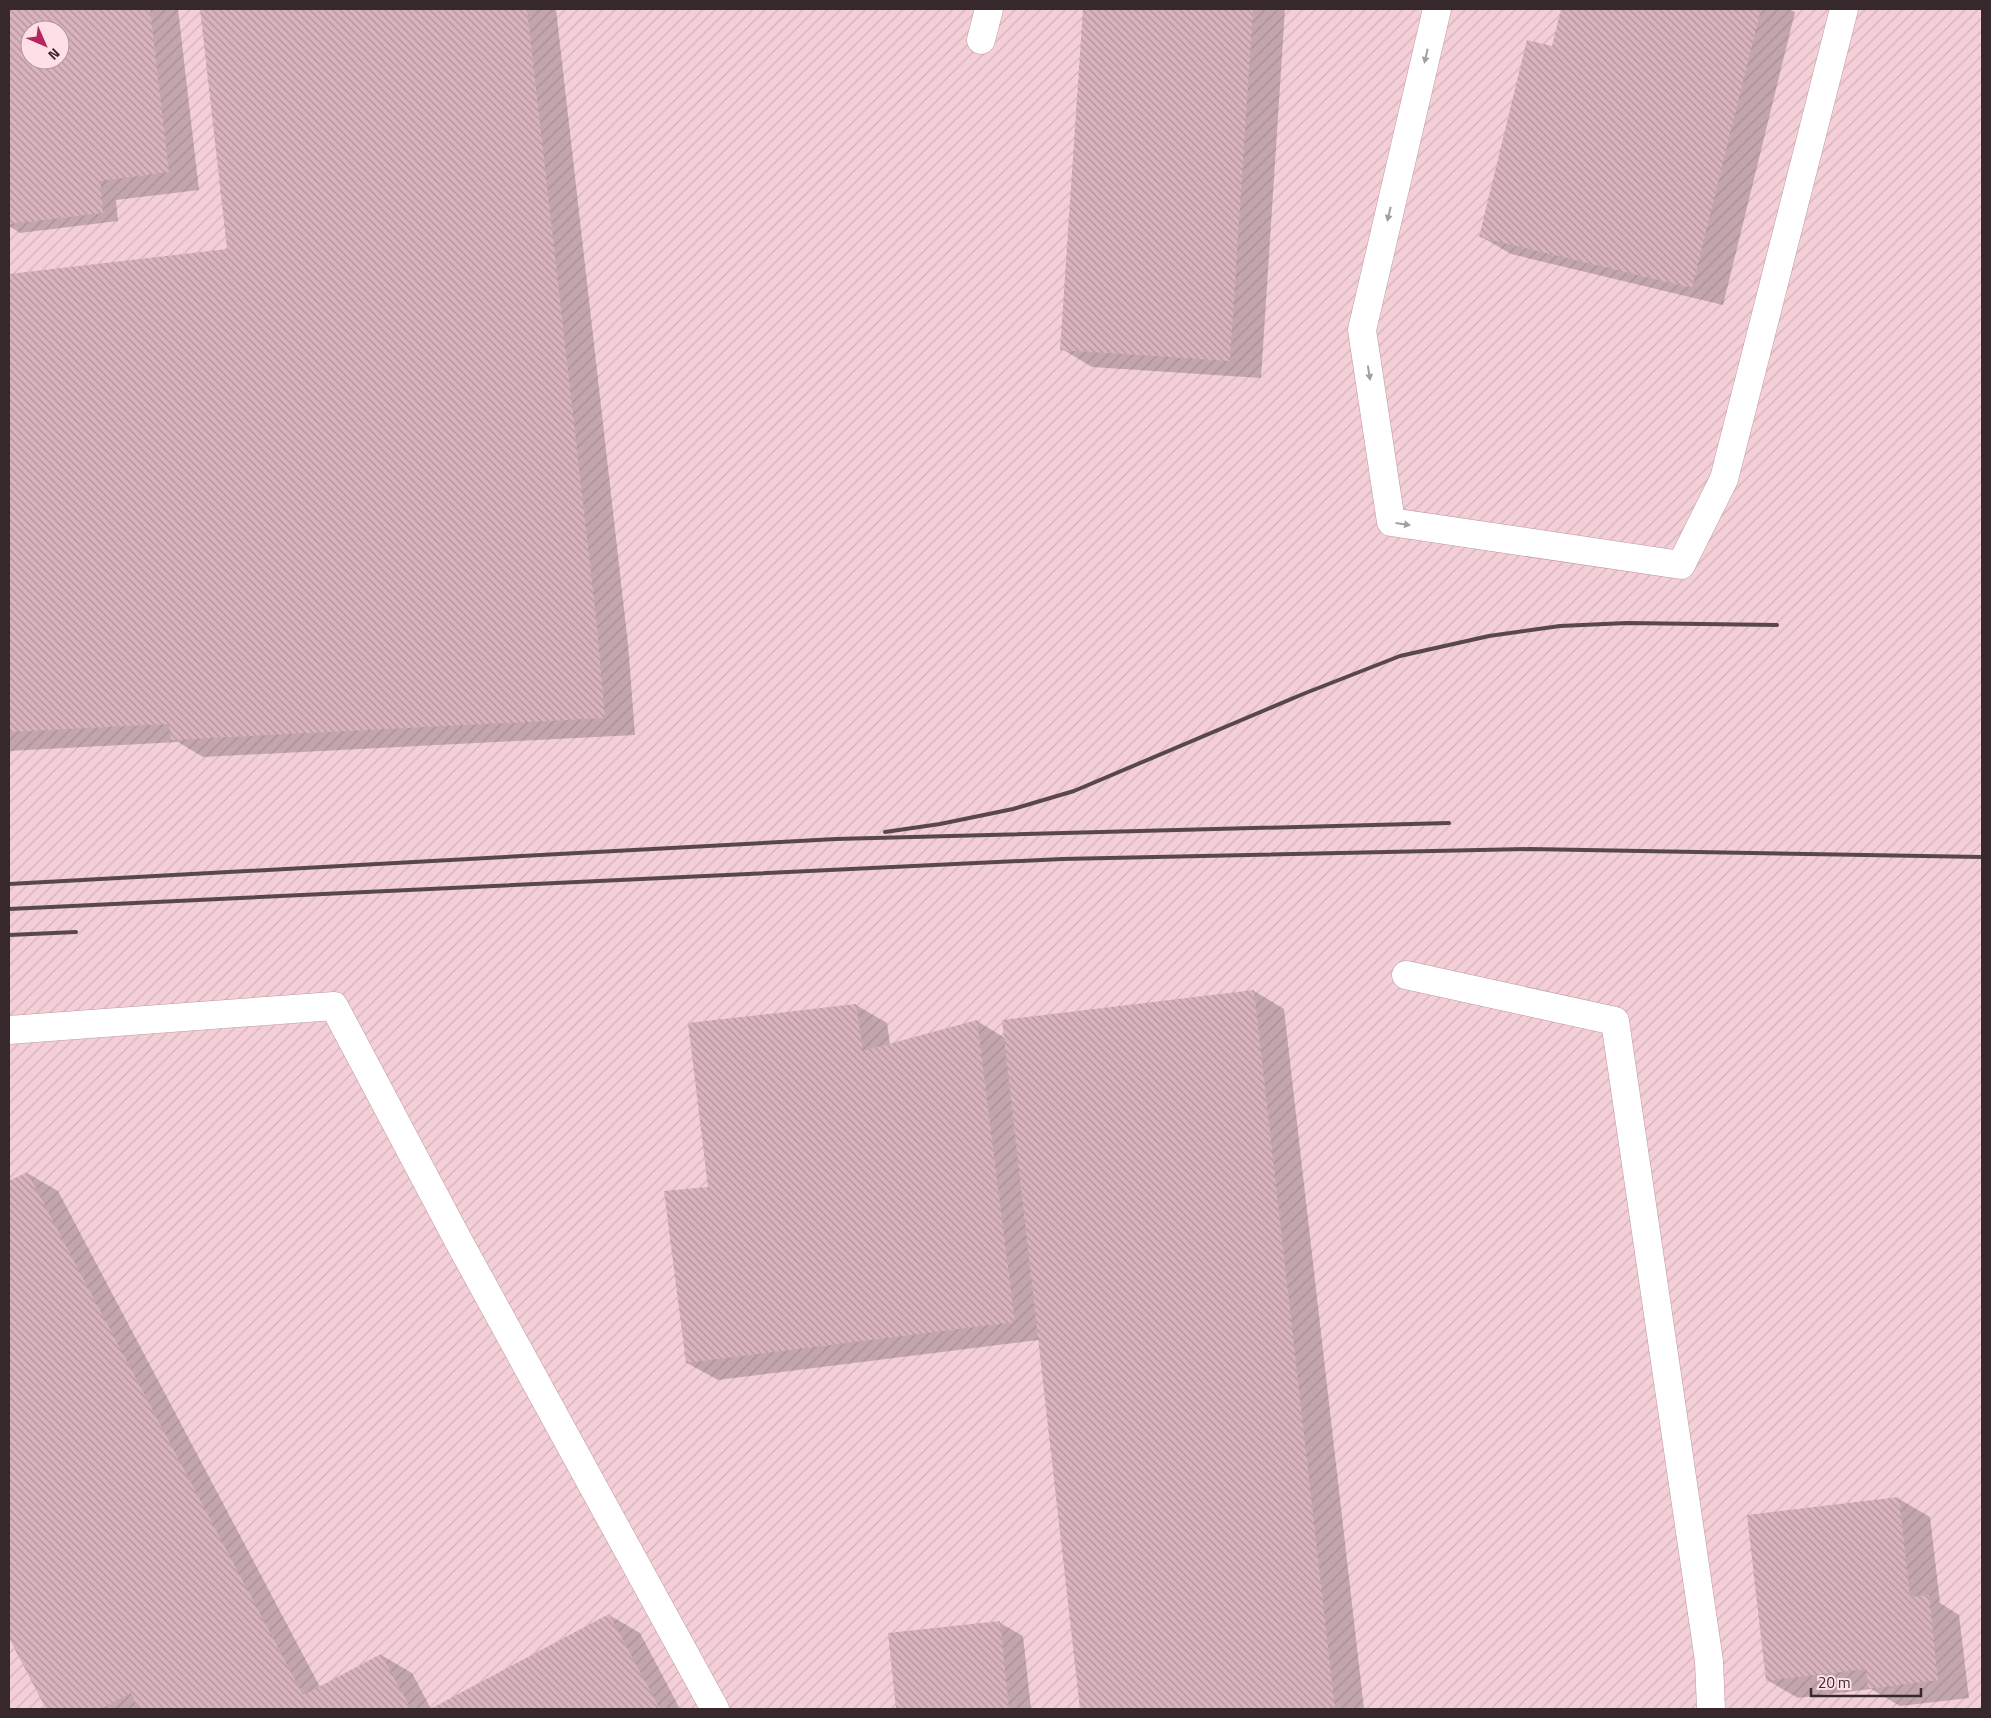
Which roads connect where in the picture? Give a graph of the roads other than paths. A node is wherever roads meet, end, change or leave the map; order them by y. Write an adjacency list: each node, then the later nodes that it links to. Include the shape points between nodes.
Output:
1 (989, 9): 4 (street)
2 (1438, 9): 3 (street, one-way to 3, via 1362,330 1391,522 1681,565 1724,479)
3 (1844, 9)
4 (981, 40)
5 (1406, 975): 8 (street, via 1615,1021 1709,1661)
6 (9, 1030): 7 (street, via 334,1006)
7 (715, 1709)
8 (1710, 1709)

